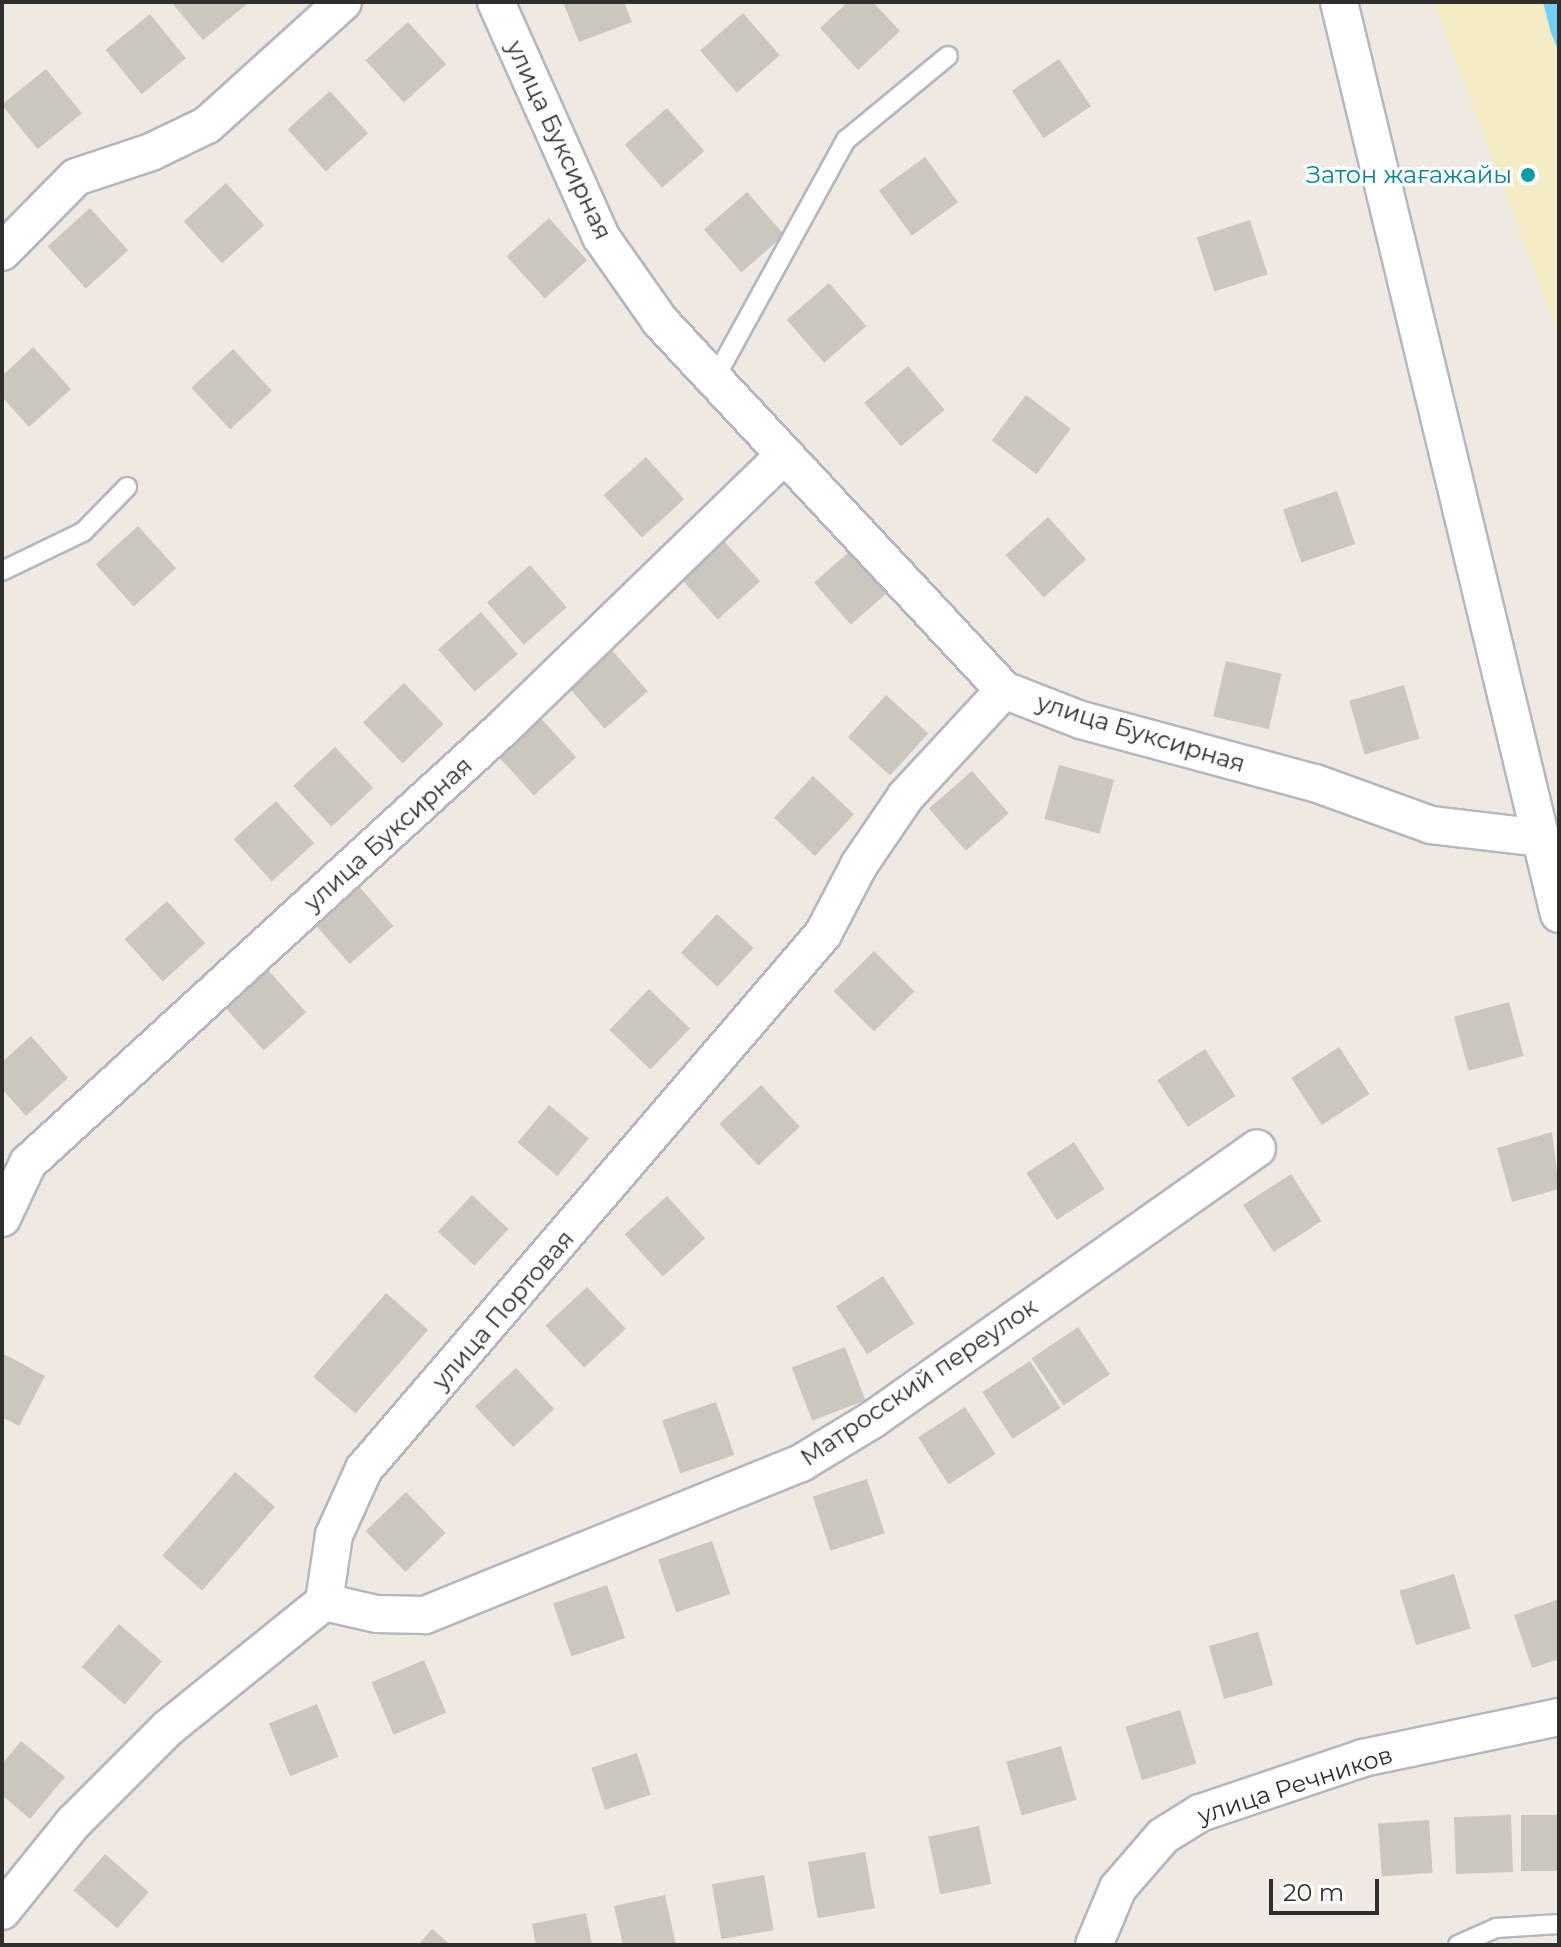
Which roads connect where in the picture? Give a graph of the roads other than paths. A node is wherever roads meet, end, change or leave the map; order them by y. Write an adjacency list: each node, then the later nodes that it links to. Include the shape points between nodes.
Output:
1 (343, 2): 5 (street, via 207,125 151,152 76,177)
2 (496, 2): 6 (street, улица Буксирная, via 601,237 660,321)
3 (1339, 2): 11 (street)
4 (948, 56): 6 (lane, via 846,140)
5 (2, 252)
6 (715, 378): 7 (street, улица Буксирная)
7 (785, 455): 10 (street, улица Буксирная); 14 (street, улица Буксирная, via 503,728 28,1163)
8 (127, 487): 9 (lane, via 83,532)
9 (2, 571)
10 (1004, 690): 11 (street, улица Буксирная, via 1081,720 1315,783 1431,825); 15 (street, улица Портовая, via 906,796 859,865 823,934 364,1469 334,1535)
11 (1542, 838): 12 (street)
12 (1559, 914)
13 (1257, 1148): 15 (street, Матросский переулок, via 872,1420 801,1463 425,1615 377,1614)
14 (2, 1218)
15 (324, 1602): 17 (street, via 168,1728 73,1823)
16 (1559, 1717): 19 (street, улица Речников, via 1363,1758 1200,1813 1163,1836 1118,1888)
17 (2, 1911)
18 (1559, 1924): 20 (lane, via 1496,1928)
19 (1086, 1943)
20 (1459, 1943)

